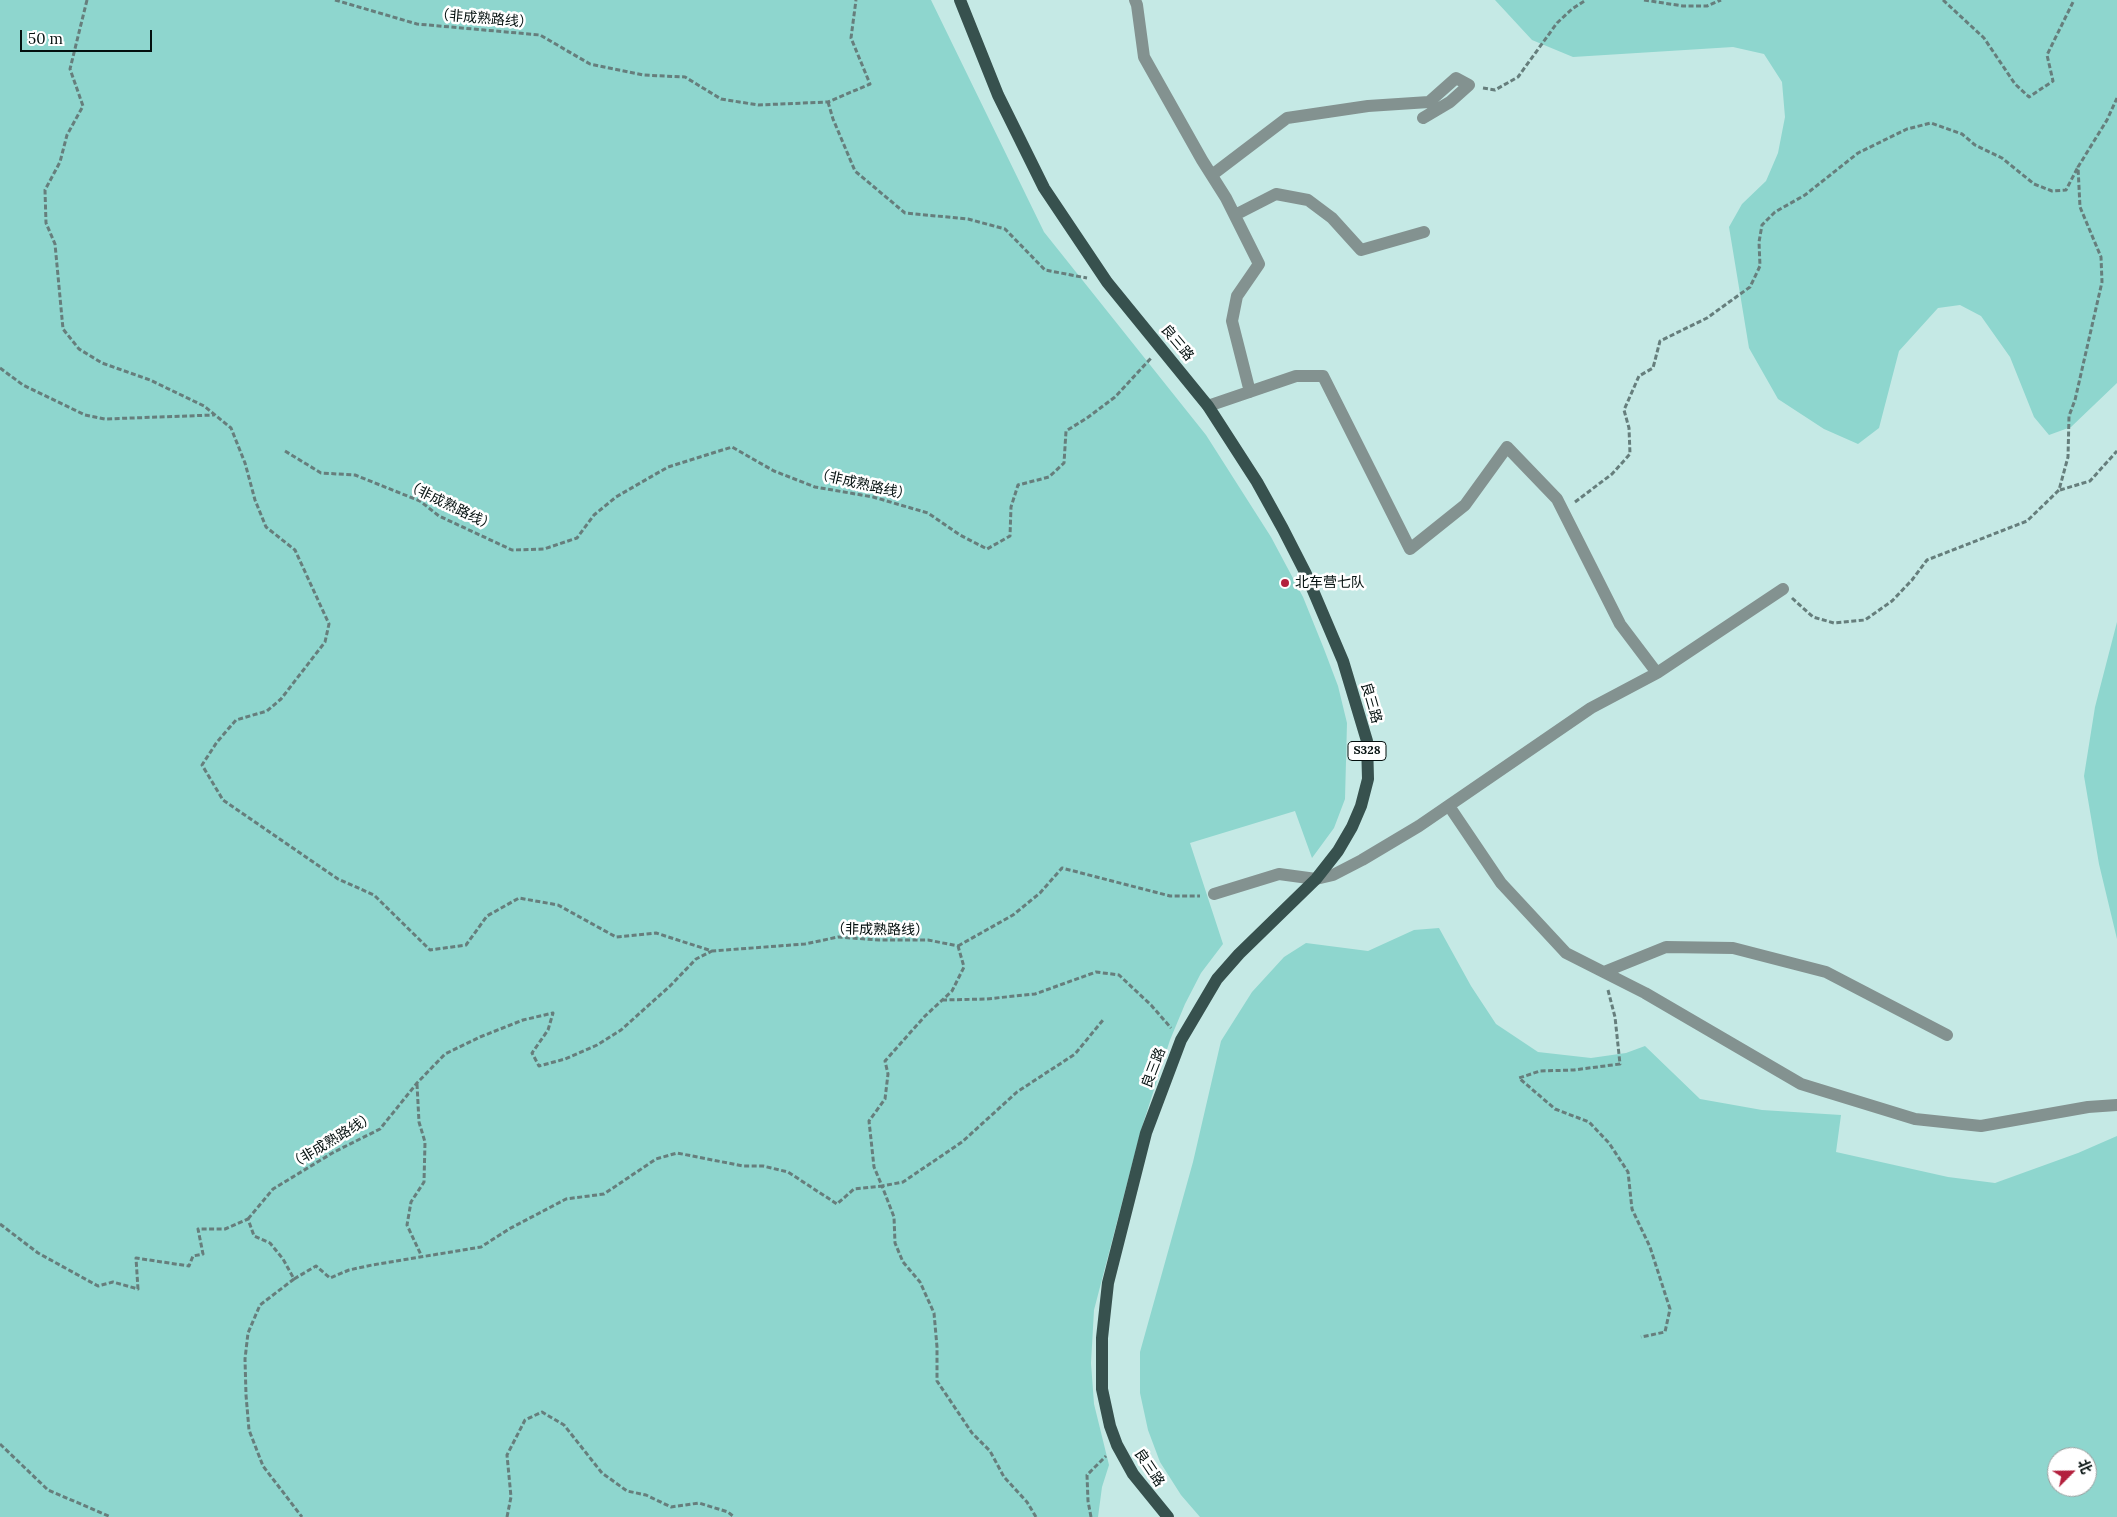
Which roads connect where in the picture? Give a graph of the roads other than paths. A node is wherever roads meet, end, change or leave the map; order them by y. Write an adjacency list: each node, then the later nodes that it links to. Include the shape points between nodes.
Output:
1 (960, 0): 8 (main road, 良三路 / S328, via 998,95 1049,196 1107,282)
2 (1135, 0): 4 (street, via 1144,57)
3 (1423, 118): 4 (street, via 1450,102 1468,85 1456,78 1429,102 1368,106 1287,118)
4 (1212, 175): 5 (street)
5 (1235, 215): 6 (street, via 1276,194 1308,200 1332,218 1361,250); 7 (street, via 1260,264 1237,296 1232,321)
6 (1424, 232)
7 (1250, 392): 8 (street); 10 (street, via 1296,376 1323,376 1410,549 1465,505 1507,447 1557,498 1620,624)
8 (1208, 406): 12 (main road, 良三路 / S328, via 1257,482 1306,574 1343,662 1367,741 1368,779 1361,806 1338,852)
9 (1783, 589): 10 (street)
10 (1657, 673): 11 (street, via 1590,708)
11 (1448, 806): 12 (street, via 1362,860 1333,875); 14 (street, via 1501,883 1533,918 1566,952)
12 (1316, 879): 13 (street, via 1279,874); 17 (main road, 良三路 / S328, via 1217,979 1181,1040 1146,1133 1108,1283 1102,1338 1102,1389 1110,1426 1133,1474)
13 (1214, 894)
14 (1604, 972): 15 (street, via 1666,947 1733,948 1826,972); 16 (street, via 1801,1084 1915,1119 1981,1126)
15 (1947, 1035)
16 (2117, 1105)
17 (1168, 1517)

